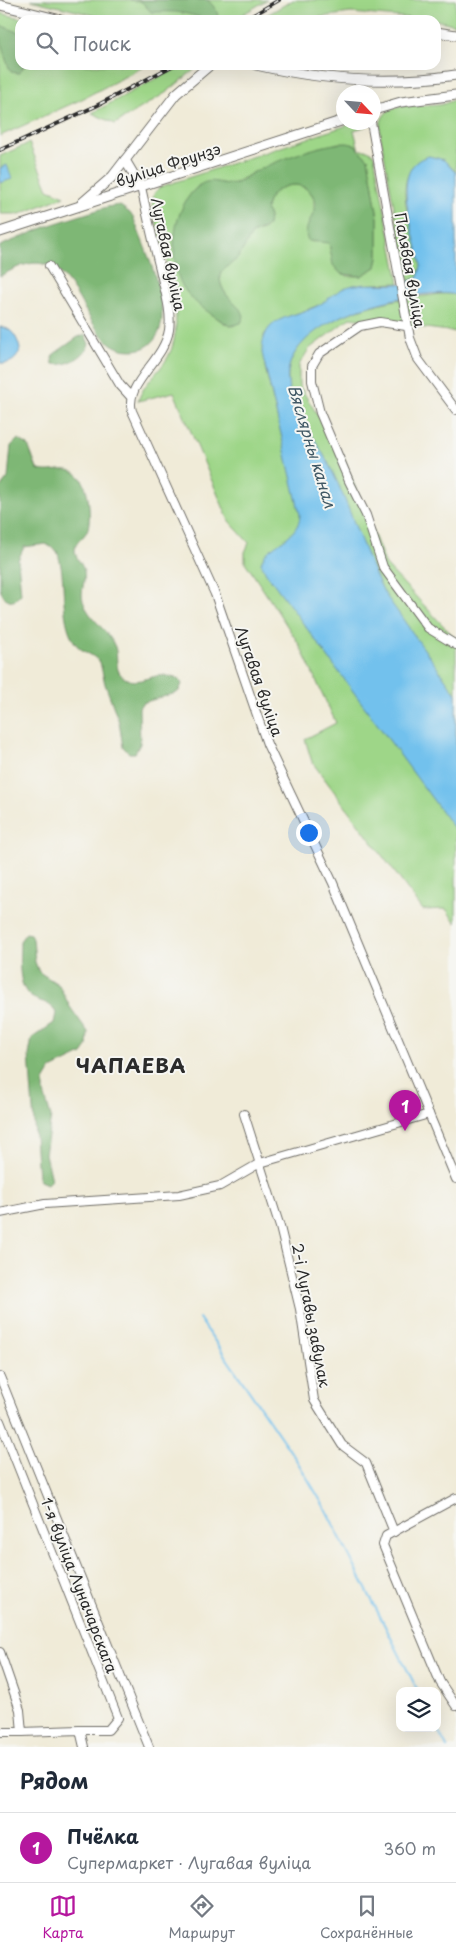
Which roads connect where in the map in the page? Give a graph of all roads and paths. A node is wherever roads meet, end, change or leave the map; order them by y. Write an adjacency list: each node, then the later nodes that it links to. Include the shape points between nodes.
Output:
1 (0, 5): 2 (main road)
2 (41, 15)
3 (441, 33): 4 (main road)
4 (455, 36)
5 (204, 70): 12 (main road, via 176,94)
6 (282, 70): 7 (main road, via 350,79)
7 (454, 74)
8 (456, 95): 9 (main road)
9 (381, 108)
10 (336, 123): 13 (main road, вуліца Фрунзэ)
11 (372, 130): 17 (street, Палявая вуліца)
12 (125, 160): 13 (main road); 14 (main road, via 112,177)
13 (140, 187): 14 (main road, вуліца Фрунзэ); 18 (street, Лугавая вуліца, via 168,302 170,325 161,353)
14 (78, 207): 15 (main road, вуліца Фрунзэ)
15 (0, 232)
16 (49, 266): 18 (street, via 120,385)
17 (406, 326): 19 (street, Палявая вуліца, via 418,359); 20 (street, via 380,322 360,326 319,354 312,366 312,381 320,413 366,515 383,567 428,628)
18 (131, 397): 22 (street, Лугавая вуліца, via 132,411 215,594 267,744 333,883)
19 (456, 410)
20 (456, 645)
21 (244, 1114): 23 (street, 2-і Лугавы завулак)
22 (429, 1114): 23 (street); 24 (street, Лугавая вуліца)
23 (260, 1162): 25 (street, via 220,1186 179,1195 45,1204); 29 (street, 2-і Лугавы завулак, via 300,1309 314,1400 342,1445 366,1463)
24 (456, 1179)
25 (0, 1213)
26 (0, 1377): 36 (street)
27 (0, 1421): 32 (street, 1-я вуліца Луначарскага, via 118,1718 108,1730)
28 (456, 1498): 29 (street)
29 (394, 1532): 31 (street, via 386,1536 383,1544 440,1682)
30 (0, 1652): 34 (street, via 20,1710)
31 (456, 1706)
32 (80, 1730): 34 (street); 35 (street)
33 (0, 1732): 34 (street)
34 (22, 1732)
35 (84, 1747)
36 (149, 1747)

